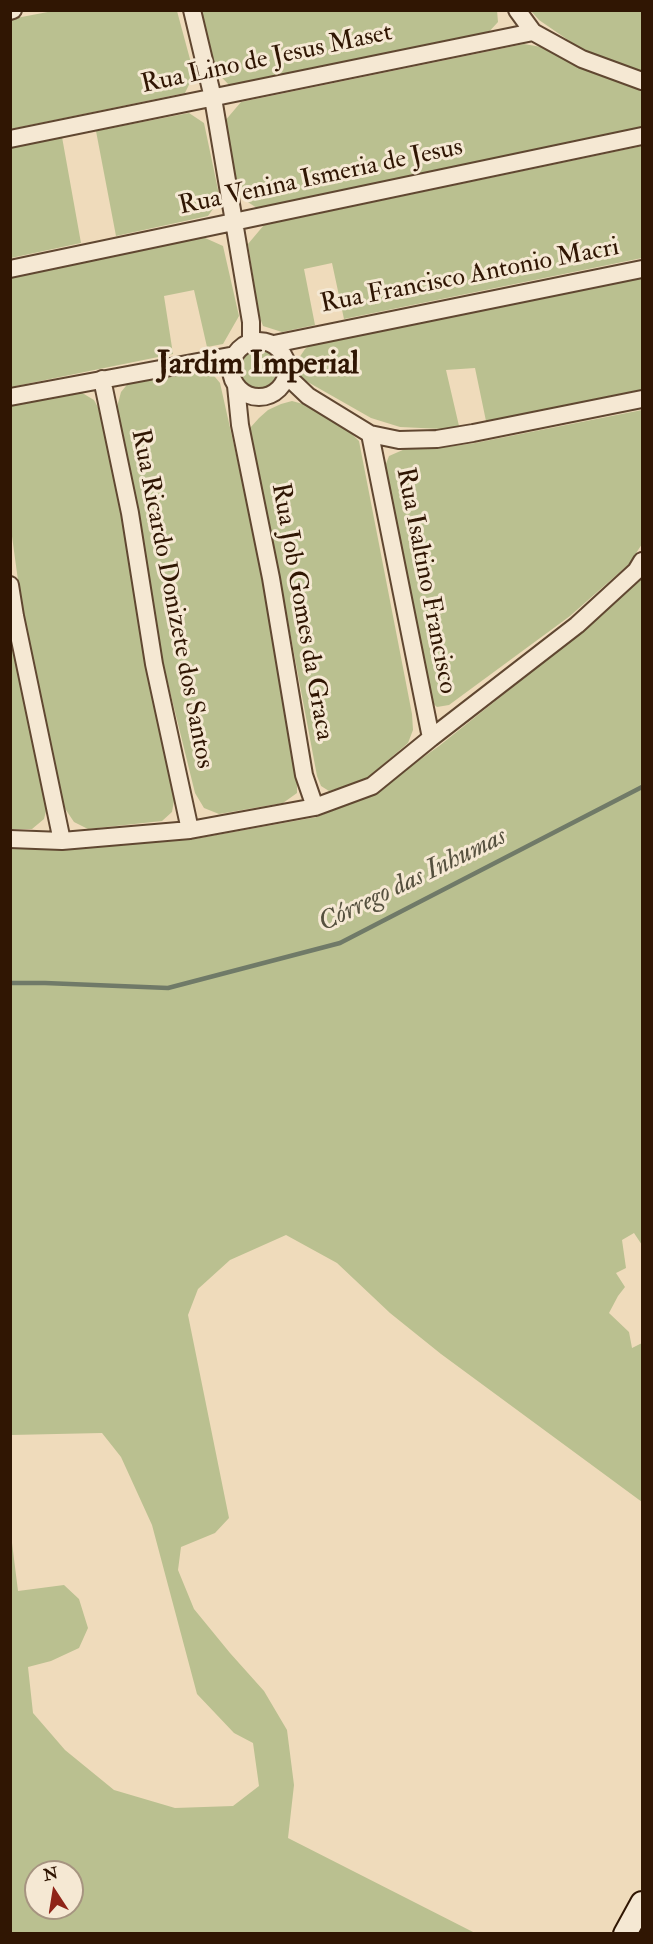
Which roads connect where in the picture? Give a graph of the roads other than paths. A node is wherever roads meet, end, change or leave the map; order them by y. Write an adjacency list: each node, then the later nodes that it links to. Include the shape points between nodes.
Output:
1 (192, 10): 5 (street)
2 (517, 10): 3 (street)
3 (533, 32): 4 (street, via 582,59); 5 (street, Rua Lino de Jesus Maset)
4 (642, 81)
5 (213, 98): 7 (street, Rua Lino de Jesus Maset); 8 (street)
6 (642, 136): 8 (street, Rua Venina Ismeria de Jesus)
7 (10, 139)
8 (234, 224): 9 (street, Rua Venina Ismeria de Jesus); 11 (street, via 250,322)
9 (10, 269)
10 (642, 269): 11 (street, Rua Francisco Antonio Macri)
11 (266, 345): 12 (street, via 244,345); 14 (street, via 286,359)
12 (233, 360): 13 (street, via 201,359); 15 (street, via 232,376)
13 (102, 379): 16 (street); 23 (street, Rua Ricardo Donizete dos Santos, via 130,513 154,664)
14 (284, 381): 15 (street, via 267,396); 18 (street)
15 (243, 391): 22 (street, Rua Job Gomes da Graca, via 240,424 304,775)
16 (10, 397)
17 (642, 399): 18 (street, via 437,439 399,440)
18 (370, 434): 21 (street, Rua Isaltino Francisco)
19 (642, 561): 21 (street, via 577,625)
20 (10, 585): 25 (street)
21 (431, 738): 22 (street, via 372,786)
22 (315, 807): 23 (street)
23 (190, 830): 25 (street)
24 (10, 839): 25 (street)
25 (62, 841)
26 (642, 1903): 27 (main road)
27 (625, 1934)

